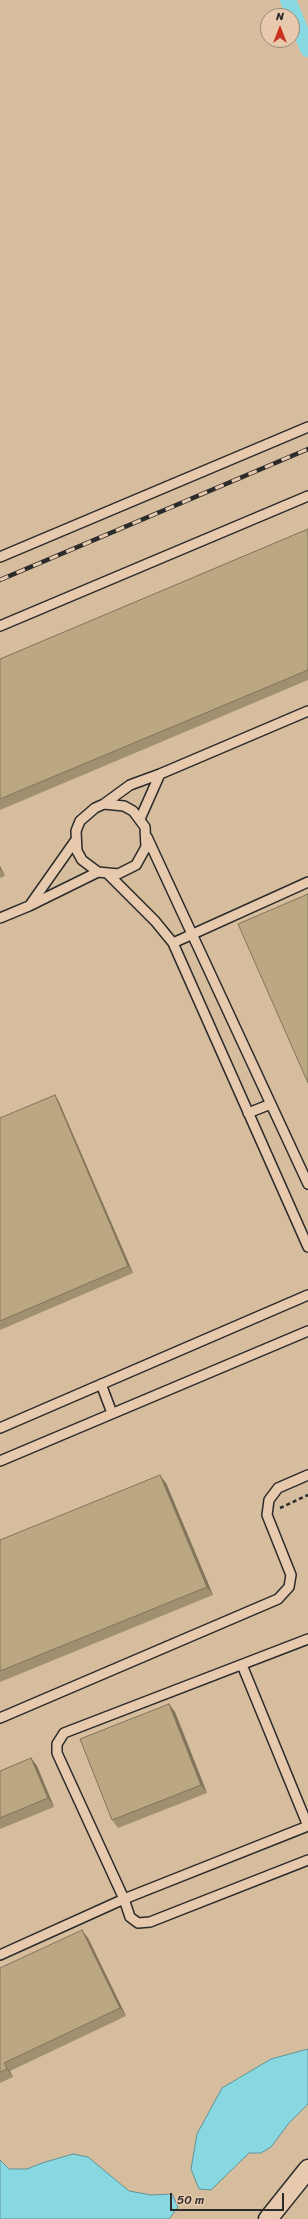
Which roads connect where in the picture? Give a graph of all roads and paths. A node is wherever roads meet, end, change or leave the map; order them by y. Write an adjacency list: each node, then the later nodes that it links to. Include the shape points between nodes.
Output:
1 (308, 427): 3 (lane)
2 (308, 496): 4 (lane)
3 (0, 557)
4 (0, 626)
5 (308, 711): 6 (lane)
6 (160, 774): 7 (lane, via 130,785); 8 (lane)
7 (104, 804): 8 (lane, via 124,806); 10 (lane, via 80,821)
8 (140, 818): 9 (lane)
9 (147, 837): 12 (lane, via 142,857 136,865 127,871); 16 (lane)
10 (75, 841): 11 (lane, via 82,860); 14 (lane)
11 (98, 872): 12 (lane); 14 (lane)
12 (108, 874): 17 (lane, via 155,920)
13 (308, 882): 16 (lane)
14 (29, 906): 15 (lane)
15 (0, 918)
16 (193, 935): 17 (lane); 18 (lane)
17 (173, 943): 19 (lane)
18 (271, 1104): 19 (lane); 20 (lane)
19 (248, 1113): 21 (lane)
20 (308, 1184)
21 (308, 1247)
22 (308, 1295): 24 (lane)
23 (308, 1330): 25 (lane)
24 (101, 1384): 25 (lane); 26 (lane)
25 (112, 1413): 27 (lane)
26 (0, 1428)
27 (0, 1461)
28 (308, 1475): 30 (lane, via 278,1488 269,1500)
29 (308, 1496): 30 (path)
30 (267, 1515): 33 (lane, via 291,1576 289,1587 278,1599)
31 (308, 1639): 32 (lane)
32 (242, 1665): 35 (lane, via 308,1826); 35 (lane, via 64,1733 57,1744 57,1753)
33 (0, 1718)
34 (308, 1860): 35 (lane, via 150,1922 138,1922 130,1917)
35 (124, 1899): 36 (lane)
36 (0, 1954)
37 (308, 2169): 38 (street)
38 (268, 2219)

